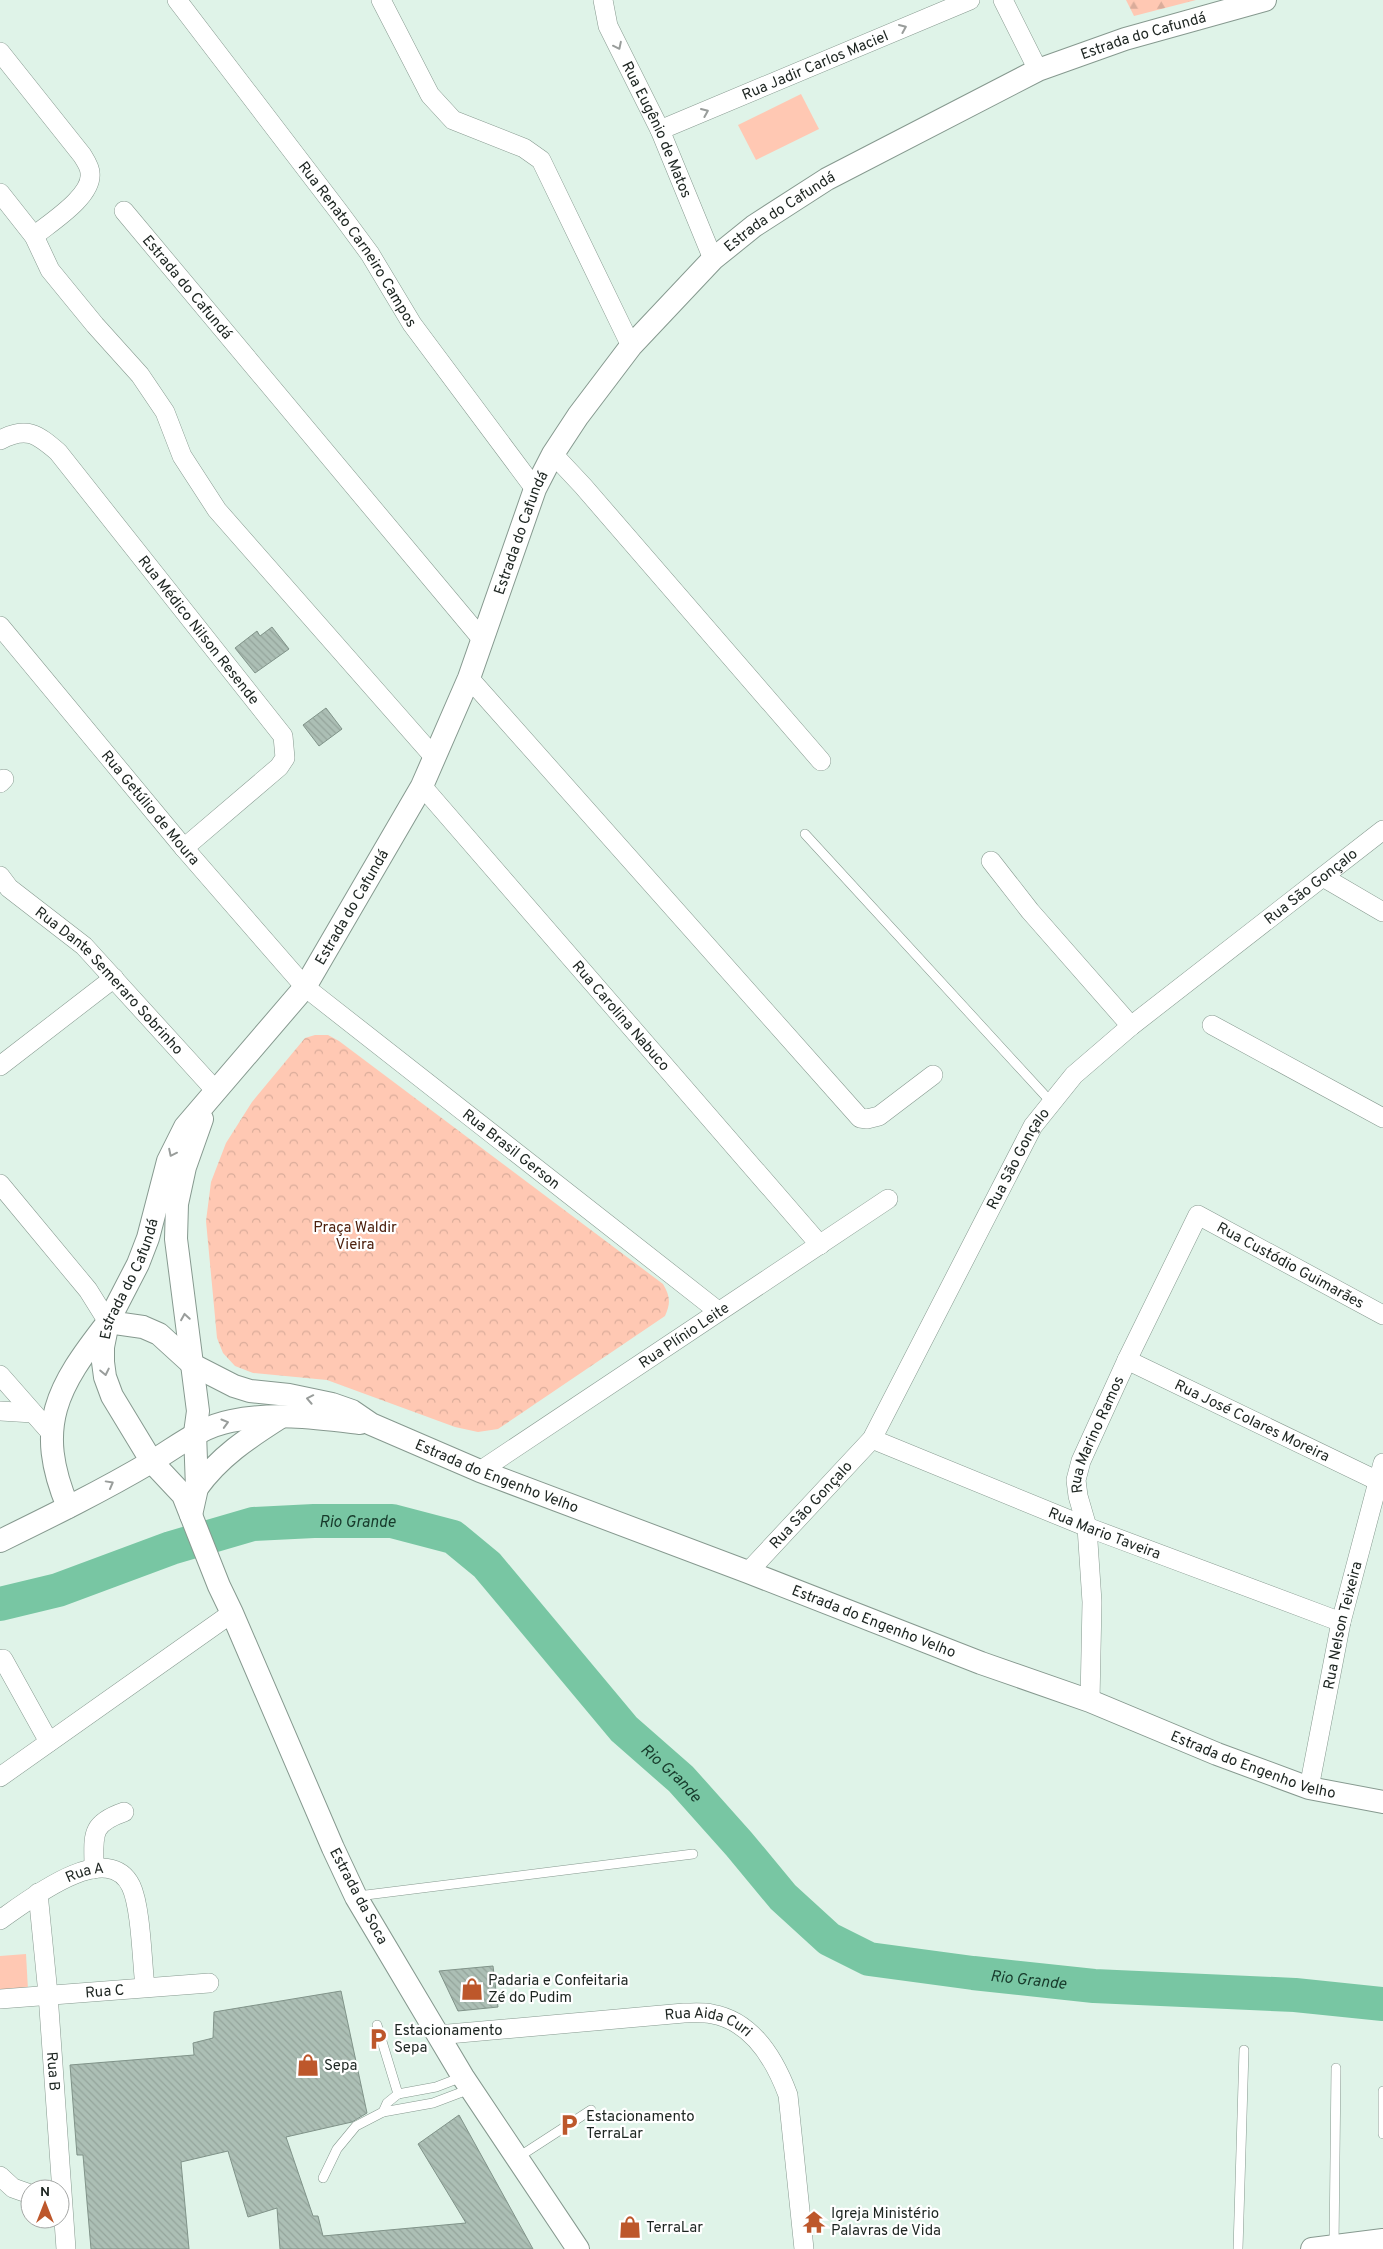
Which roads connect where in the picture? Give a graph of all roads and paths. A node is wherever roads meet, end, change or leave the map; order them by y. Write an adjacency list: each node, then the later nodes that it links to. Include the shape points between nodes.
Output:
1 (177, 0): 17 (street, Rua Renato Carneiro Campos, via 370,254 412,324)
2 (381, 0): 14 (street, via 430,95 453,120 524,148 541,160)
3 (604, 0): 9 (street, Rua Eugênio de Matos, one-way to 9, via 608,26)
4 (970, 0): 9 (street, Rua Jadir Carlos Maciel, one-way to 4)
5 (1003, 0): 8 (street)
6 (1265, 0): 8 (street, Estrada do Cafundá, via 1125,40)
7 (0, 52): 12 (street, via 82,155 90,171 90,183 84,194)
8 (1038, 70): 13 (street, Estrada do Cafundá, via 827,179 754,226)
9 (660, 130): 13 (street, Rua Eugênio de Matos)
10 (0, 193): 12 (street)
11 (124, 211): 19 (street, Estrada do Cafundá)
12 (34, 236): 21 (street, via 50,270 140,375 165,412 182,456 217,510)
13 (713, 258): 14 (street, Estrada do Cafundá)
14 (631, 346): 16 (street, Estrada do Cafundá)
15 (0, 440): 26 (street, Rua Médico Nilson Resende, via 24,432 38,435 58,452 283,736 285,758 279,767)
16 (553, 454): 17 (street, Estrada do Cafundá); 22 (street)
17 (535, 489): 19 (street, Estrada do Cafundá)
18 (0, 626): 26 (street, Rua Getúlio de Moura)
19 (481, 638): 20 (street, Estrada do Cafundá)
20 (469, 678): 21 (street, Estrada do Cafundá); 36 (street, via 860,1118 879,1116)
21 (435, 758): 23 (street, Estrada do Cafundá)
22 (821, 761)
23 (422, 786): 32 (street, Estrada do Cafundá); 43 (street, Rua Carolina Nabuco)
24 (1383, 830): 28 (street, Rua São Gonçalo)
25 (805, 834): 38 (lane)
26 (184, 848): 32 (street, Rua Getúlio de Moura)
27 (991, 861): 34 (street, via 1030,911)
28 (1324, 877): 30 (street); 34 (street, Rua São Gonçalo)
29 (3, 887): 31 (street, Rua Dante Semeraro Sobrinho, via 84,946)
30 (1383, 912)
31 (114, 978): 35 (street); 37 (street, Rua Dante Semeraro Sobrinho)
32 (306, 987): 37 (street, Estrada do Cafundá); 44 (street, Rua Brasil Gerson)
33 (1212, 1025): 39 (street)
34 (1131, 1026): 38 (street, Rua São Gonçalo, via 1074,1076)
35 (0, 1066)
36 (933, 1075)
37 (212, 1095): 46 (street, Estrada do Cafundá, one-way to 46, via 185,1127 168,1161 142,1256); 48 (street, Estrada do Cafundá, one-way to 37, via 177,1263 177,1204 185,1167)
38 (1051, 1102): 56 (street, Rua São Gonçalo, via 1033,1126)
39 (1383, 1118)
40 (0, 1184): 46 (street, via 88,1290)
41 (888, 1199): 43 (street, Rua Plínio Leite)
42 (1198, 1215): 45 (street, Rua Custódio Guimarães); 47 (street, Rua Marino Ramos)
43 (820, 1244): 44 (street, Rua Plínio Leite)
44 (718, 1311): 58 (street, Rua Plínio Leite)
45 (1383, 1315)
46 (108, 1322): 48 (street, Estrada do Engenho Velho, via 143,1327 159,1334); 54 (street, via 67,1380 56,1406); 57 (street, Estrada do Cafundá, one-way to 57, via 102,1347 105,1377 112,1396)
47 (1127, 1360): 59 (street, Rua José Colares Moreira); 63 (street, Rua Marino Ramos, via 1081,1461 1076,1480)
48 (193, 1365): 53 (street, Estrada do Engenho Velho, one-way to 48, via 352,1411 332,1404 234,1386); 55 (street, Estrada do Cafundá, via 198,1411)
49 (0, 1375): 51 (street)
50 (0, 1411): 51 (street)
51 (33, 1413): 54 (street)
52 (281, 1417): 53 (street, Estrada do Engenho Velho); 55 (street, Estrada do Engenho Velho, one-way to 52, via 232,1420); 60 (street, via 241,1442)
53 (371, 1424): 58 (street, Estrada do Engenho Velho)
54 (51, 1433): 61 (street, via 59,1486)
55 (195, 1433): 57 (street, Estrada do Engenho Velho); 60 (street)
56 (872, 1439): 63 (street, Rua Mario Taveira); 65 (street, Rua São Gonçalo)
57 (152, 1462): 61 (street, Estrada do Engenho Velho, one-way to 57); 62 (street, Estrada da Soca, via 183,1495)
58 (480, 1471): 65 (street, Estrada do Engenho Velho)
59 (1380, 1472): 67 (street, Rua Nelson Teixeira)
60 (196, 1488): 62 (street)
61 (68, 1507): 64 (street, Estrada do Engenho Velho)
62 (194, 1523): 66 (street, Estrada da Soca)
63 (1087, 1527): 67 (street, Rua Mario Taveira); 69 (street, Rua Marino Ramos, via 1092,1602)
64 (0, 1541)
65 (748, 1572): 69 (street, Estrada do Engenho Velho, via 981,1663)
66 (232, 1613): 70 (street); 78 (street, Estrada da Soca)
67 (1341, 1622): 72 (street, Rua Nelson Teixeira)
68 (3, 1659): 70 (street)
69 (1090, 1701): 72 (street, Estrada do Engenho Velho)
70 (49, 1742): 71 (street)
71 (0, 1777)
72 (1309, 1788): 73 (street, Estrada do Engenho Velho)
73 (1383, 1802)
74 (124, 1812): 76 (street, via 100,1824 96,1830)
75 (693, 1854): 78 (lane)
76 (94, 1869): 77 (street, Rua A, via 69,1875); 81 (street, Rua A, via 113,1869 125,1876 131,1887 137,1911)
77 (38, 1893): 79 (street, Rua A); 82 (street, Rua B)
78 (356, 1897): 85 (street, Estrada da Soca)
79 (0, 1920)
80 (209, 1983): 81 (street, Rua C)
81 (145, 1987): 82 (street, Rua C)
82 (48, 1994): 83 (street, Rua C); 97 (street, Rua B)
83 (0, 1999)
84 (377, 2025): 90 (lane)
85 (436, 2035): 88 (street, Estrada da Soca); 104 (street, Rua Aida Curi, via 684,2013 712,2014 737,2024 763,2045 781,2075 788,2095)
86 (1244, 2050): 105 (lane)
87 (1336, 2068): 101 (lane)
88 (467, 2083): 90 (lane); 92 (lane, via 433,2103); 94 (street, Estrada da Soca)
89 (1383, 2091): 93 (lane)
90 (398, 2094): 92 (lane, via 387,2103)
91 (592, 2110): 94 (lane)
92 (383, 2112): 96 (lane, via 356,2126 336,2149)
93 (1383, 2134)
94 (517, 2159): 103 (street, Estrada da Soca)
95 (0, 2176): 98 (street)
96 (323, 2178)
97 (60, 2179)
98 (20, 2190)
99 (64, 2229): 102 (street, Rua B)
100 (1383, 2240): 101 (street)
101 (1334, 2246): 106 (street)
102 (66, 2249)
103 (578, 2249)
104 (804, 2249)
105 (1238, 2249)
106 (1312, 2249)

